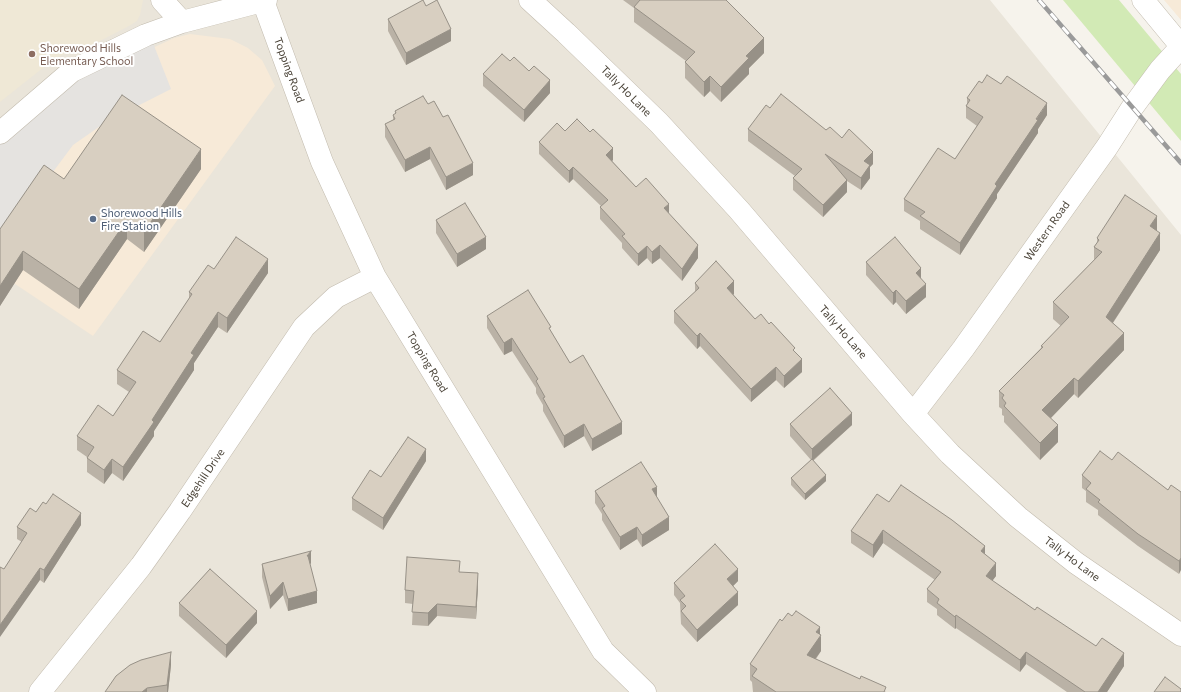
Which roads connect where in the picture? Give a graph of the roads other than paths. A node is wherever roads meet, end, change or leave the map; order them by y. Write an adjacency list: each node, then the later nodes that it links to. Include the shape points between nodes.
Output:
1 (162, 0): 5 (street)
2 (265, 0): 5 (street); 8 (street, Topping Road, via 322,162)
3 (530, 0): 9 (street, Tally Ho Lane, via 659,123 739,210)
4 (1143, 0): 6 (street)
5 (182, 22): 7 (street, via 146,35 72,71)
6 (1181, 47): 9 (street, Western Road, via 1160,70 967,343)
7 (0, 133)
8 (375, 277): 11 (street, Edgehill Drive, via 336,297 304,328 141,566); 12 (street, Topping Road, via 603,651)
9 (913, 414): 10 (street, Tally Ho Lane, via 950,454 1018,517 1076,563)
10 (1181, 634)
11 (40, 692)
12 (645, 692)

